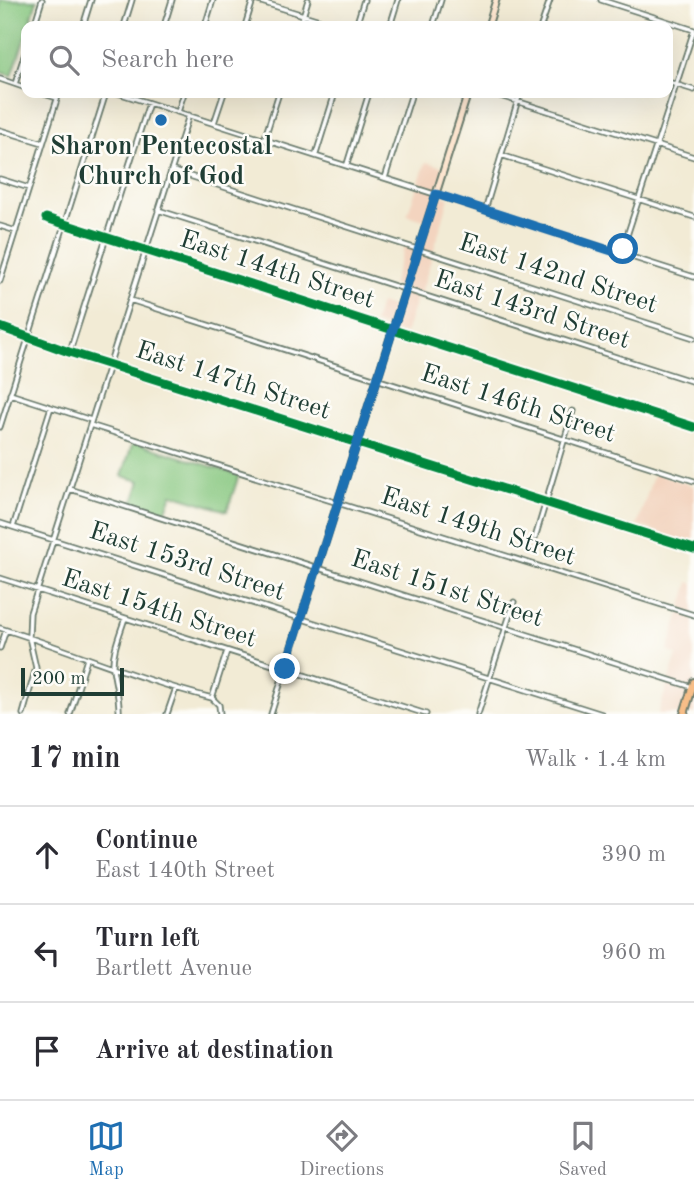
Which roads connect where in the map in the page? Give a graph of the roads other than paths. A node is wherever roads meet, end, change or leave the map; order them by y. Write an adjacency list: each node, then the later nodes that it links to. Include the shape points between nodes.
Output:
1 (42, 0): 15 (street)
2 (91, 0): 16 (street)
3 (132, 0): 17 (street)
4 (172, 0): 18 (street)
5 (213, 0): 19 (street)
6 (254, 0): 14 (street); 20 (street)
7 (308, 0): 14 (street)
8 (364, 0): 23 (street)
9 (398, 0): 24 (street)
10 (441, 0): 25 (street)
11 (496, 0): 26 (street)
12 (550, 0): 27 (street)
13 (601, 0): 28 (street)
14 (303, 15): 21 (street); 22 (street)
15 (36, 21)
16 (85, 21)
17 (126, 21)
18 (166, 21)
19 (207, 21)
20 (247, 21)
21 (301, 21)
22 (323, 21)
23 (358, 21)
24 (392, 21)
25 (435, 21)
26 (490, 21)
27 (543, 21)
28 (666, 21)
29 (673, 23): 30 (street)
30 (694, 30): 35 (street)
31 (21, 65): 33 (street)
32 (0, 79): 33 (street)
33 (15, 84): 36 (street)
34 (673, 84): 35 (street)
35 (676, 85): 37 (street); 38 (street)
36 (21, 86)
37 (694, 90)
38 (673, 94)
39 (57, 98): 59 (street)
40 (104, 98): 75 (street)
41 (142, 98): 53 (street)
42 (182, 98): 54 (street)
43 (222, 98): 56 (street)
44 (277, 98): 58 (street)
45 (333, 98): 61 (street)
46 (367, 98): 64 (street)
47 (410, 98): 66 (street)
48 (466, 98): 69 (street)
49 (508, 98): 52 (street)
50 (519, 98): 52 (street)
51 (672, 98): 60 (street)
52 (518, 101): 60 (street); 62 (street)
53 (149, 103): 54 (street); 78 (street)
54 (178, 112): 55 (street)
55 (188, 115): 56 (street); 65 (street)
56 (214, 123): 58 (street)
57 (0, 130): 59 (street)
58 (264, 138): 61 (street)
59 (43, 143): 68 (street)
60 (657, 145): 63 (street); 70 (street)
61 (316, 155): 64 (street)
62 (501, 155): 70 (street); 72 (street)
63 (694, 158)
64 (347, 165): 66 (street)
65 (171, 170): 71 (street); 80 (street, East 142nd Street)
66 (385, 177): 69 (street)
67 (0, 179): 68 (street)
68 (29, 188): 77 (street)
69 (436, 194): 72 (street); 80 (street)
70 (639, 198): 73 (street); 81 (street)
71 (158, 210): 79 (street); 84 (street, East 143rd Street)
72 (485, 210): 81 (street)
73 (694, 217)
74 (46, 218): 75 (street, East 144th Street)
75 (65, 224): 78 (street, East 144th Street); 88 (street)
76 (0, 226): 77 (street)
77 (16, 232): 82 (street)
78 (105, 237): 79 (street, East 144th Street); 90 (street)
79 (146, 250): 85 (street); 87 (street, East 144th Street)
80 (418, 250): 84 (street); 89 (street, East 142nd Street)
81 (621, 254): 83 (street)
82 (1, 277)
83 (694, 277)
84 (405, 289): 87 (street); 93 (street, East 143rd Street)
85 (130, 300): 91 (street); 92 (street, East 146th Street)
86 (0, 327): 88 (street, East 147th Street)
87 (392, 330): 92 (street); 99 (street, East 144th Street)
88 (29, 338): 90 (street, East 147th Street); 94 (street)
89 (694, 338)
90 (69, 352): 91 (street, East 147th Street)
91 (110, 364): 97 (street); 101 (street, East 147th Street)
92 (377, 379): 100 (street, East 146th Street); 101 (street)
93 (694, 382)
94 (10, 394): 95 (street, East 149th Street); 98 (street)
95 (51, 408): 97 (street, East 149th Street); 107 (street)
96 (573, 411): 100 (street)
97 (90, 423): 103 (street); 105 (street, East 149th Street)
98 (0, 427)
99 (694, 427)
100 (564, 439): 102 (street, East 146th Street); 104 (street)
101 (356, 443): 104 (street, East 147th Street); 105 (street)
102 (694, 481)
103 (70, 489): 109 (street); 111 (street, East 151st Street)
104 (544, 502): 108 (street); 110 (street, East 147th Street)
105 (338, 503): 111 (street); 115 (street, East 149th Street)
106 (0, 523): 107 (street, East 153rd Street)
107 (13, 527): 109 (street, East 153rd Street)
108 (534, 538)
109 (54, 540): 113 (street); 117 (street, East 153rd Street)
110 (694, 549)
111 (317, 568): 117 (street); 119 (street, East 151st Street)
112 (0, 578): 113 (street, East 154th Street)
113 (38, 591): 116 (street, East 154th Street); 121 (street, via 28,623)
114 (514, 602): 119 (street)
115 (694, 615)
116 (125, 618): 123 (street, East 154th Street); 125 (street)
117 (301, 618): 126 (street); 127 (street, East 153rd Street)
118 (0, 628): 120 (street)
119 (505, 628): 127 (street); 128 (street, East 151st Street)
120 (6, 630): 121 (street); 122 (street)
121 (29, 637): 124 (street); 132 (street, via 36,668)
122 (0, 648)
123 (227, 651): 126 (street, East 154th Street); 130 (street)
124 (87, 660): 125 (street); 133 (street)
125 (113, 667): 129 (street); 134 (street)
126 (285, 669): 137 (street); 138 (street, East 154th Street)
127 (490, 678): 139 (street); 140 (street, East 153rd Street)
128 (693, 684): 131 (main road)
129 (176, 688): 130 (street); 135 (street)
130 (212, 698): 136 (street)
131 (691, 704): 141 (main road)
132 (23, 714)
133 (70, 714)
134 (119, 714)
135 (167, 714)
136 (220, 714)
137 (271, 714)
138 (426, 714)
139 (478, 714)
140 (602, 714)
141 (684, 714)

